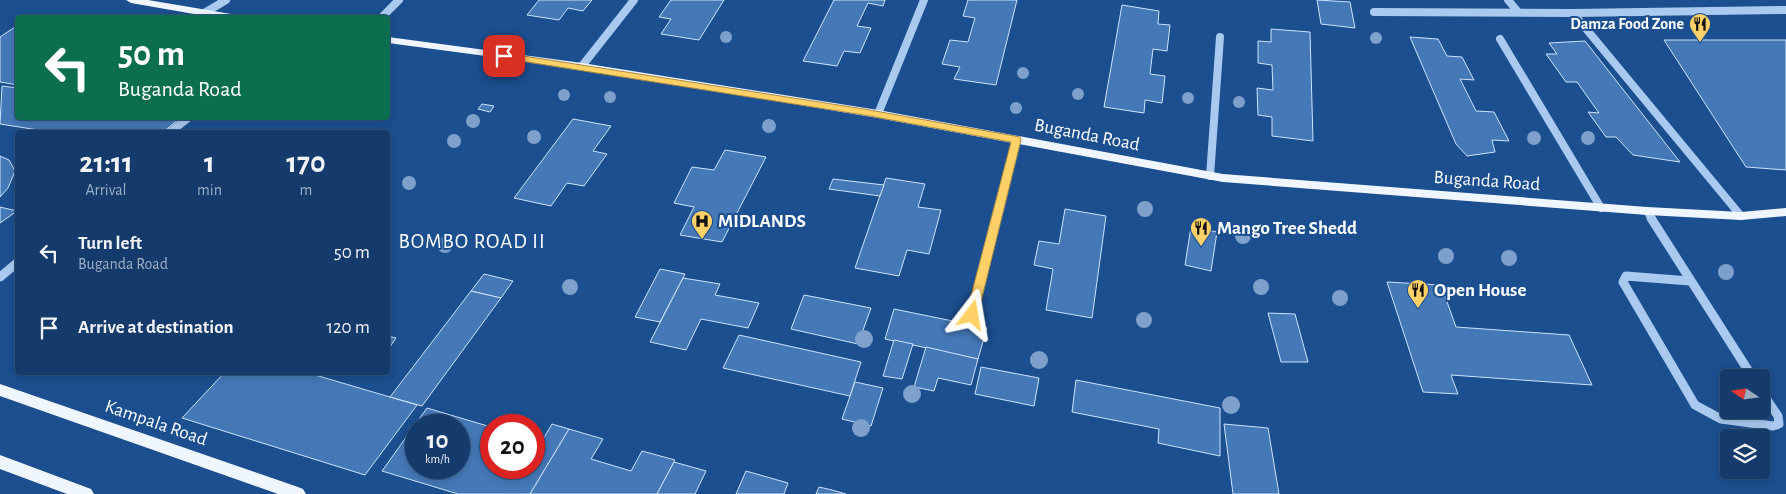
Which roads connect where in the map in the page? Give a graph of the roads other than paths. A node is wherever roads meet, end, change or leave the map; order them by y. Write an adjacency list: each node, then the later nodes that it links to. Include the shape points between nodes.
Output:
1 (130, 0): 8 (main road)
2 (226, 0): 8 (lane)
3 (399, 0): 13 (lane)
4 (634, 0): 17 (lane)
5 (924, 0): 18 (lane)
6 (1508, 0): 10 (lane)
7 (1786, 10): 11 (lane)
8 (206, 12): 12 (main road)
9 (1374, 12): 10 (lane)
10 (1518, 12): 11 (lane)
11 (1573, 13): 26 (lane)
12 (222, 15)
13 (384, 15)
14 (1220, 37): 22 (lane, via 1218,100)
15 (1500, 39): 23 (lane)
16 (390, 40): 17 (main road, Buganda Road)
17 (582, 66): 18 (main road, Buganda Road)
18 (878, 114): 21 (main road, Buganda Road)
19 (185, 120): 20 (lane)
20 (173, 130)
21 (1016, 140): 22 (main road, Buganda Road); 30 (lane)
22 (1210, 176): 23 (main road, Buganda Road)
23 (1600, 208): 24 (main road, Buganda Road)
24 (1647, 211): 26 (main road, Buganda Road); 29 (lane)
25 (1786, 212): 26 (main road, Buganda Road)
26 (1741, 216)
27 (15, 264): 28 (lane)
28 (0, 277)
29 (1690, 281): 31 (lane); 34 (lane, via 1626,276 1623,282 1694,404 1703,413)
30 (972, 315)
31 (1746, 369)
32 (0, 390): 38 (main road, Kampala Road)
33 (1770, 404): 35 (lane, via 1779,424 1773,426)
34 (1720, 419)
35 (1721, 419)
36 (0, 462): 37 (main road)
37 (86, 494)
38 (298, 494)

